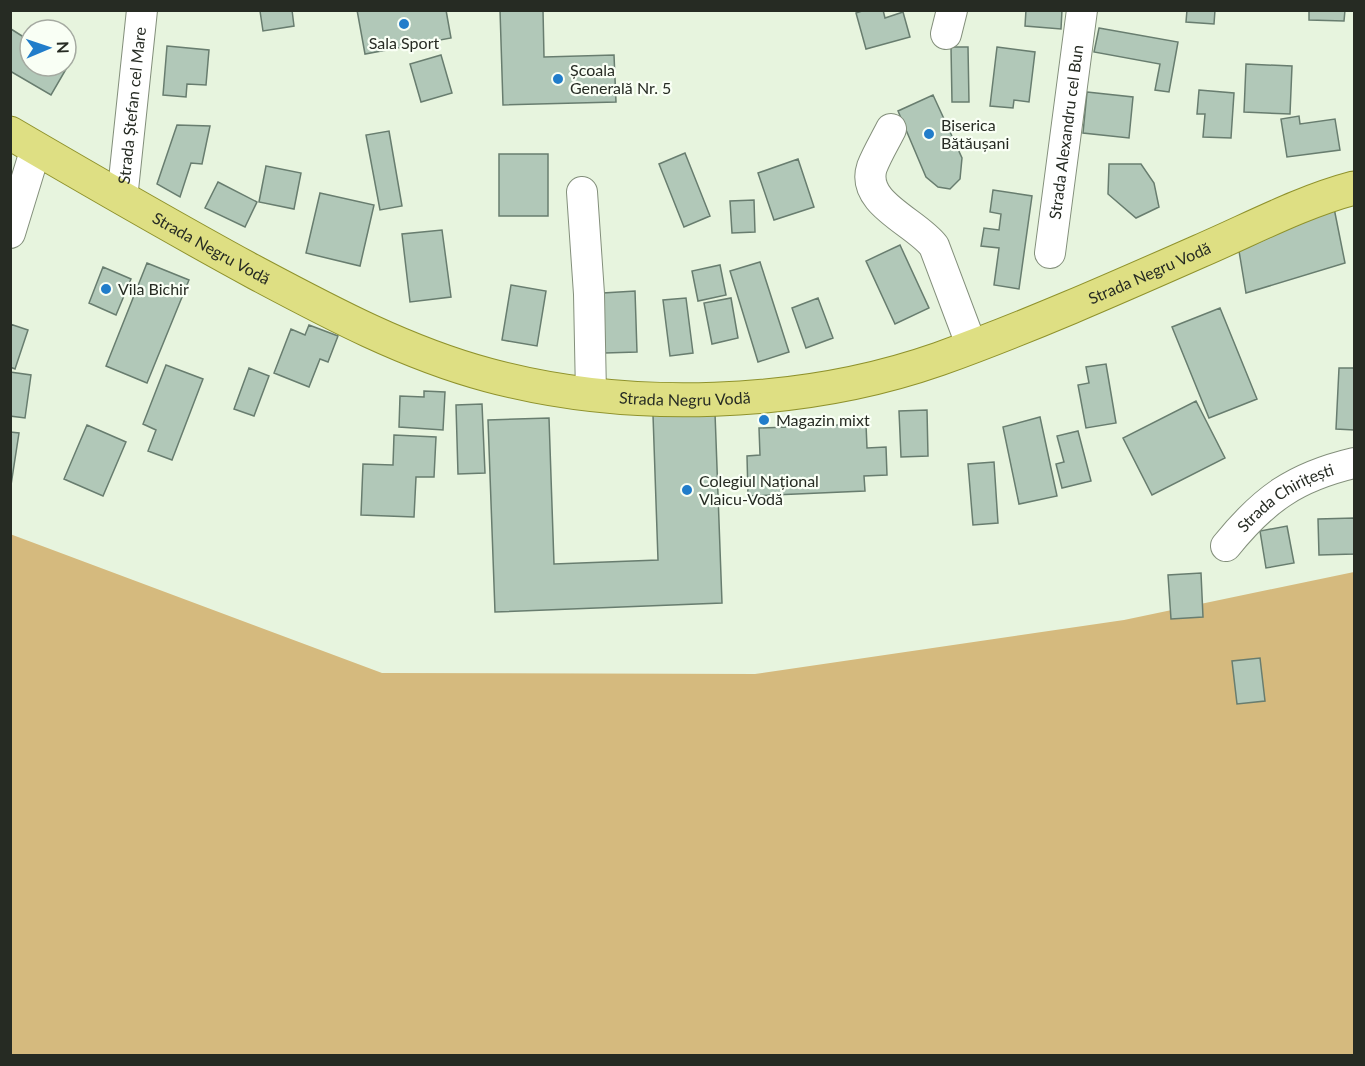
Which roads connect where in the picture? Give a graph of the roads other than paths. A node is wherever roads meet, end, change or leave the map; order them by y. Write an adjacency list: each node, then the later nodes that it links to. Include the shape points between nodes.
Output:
1 (142, 10): 7 (street, Strada Ștefan cel Mare)
2 (1082, 10): 9 (street, Strada Alexandru cel Bun)
3 (891, 129): 10 (street, via 872,167 870,183 876,196 925,234 934,246)
4 (23, 141): 7 (main road, Strada Negru Vodă); 8 (street, Strada Negru Vodă)
5 (582, 192): 11 (street)
6 (1352, 196): 10 (main road, Strada Negru Vodă, via 1301,206)
7 (122, 199): 11 (main road, Strada Negru Vodă, via 321,308 404,346 489,376)
8 (10, 233)
9 (1050, 253)
10 (972, 347): 11 (main road, Strada Negru Vodă, via 880,376 818,389 713,399)
11 (591, 394)
12 (1354, 463): 13 (street, Strada Chirițești, via 1325,470 1271,498)
13 (1226, 546)

